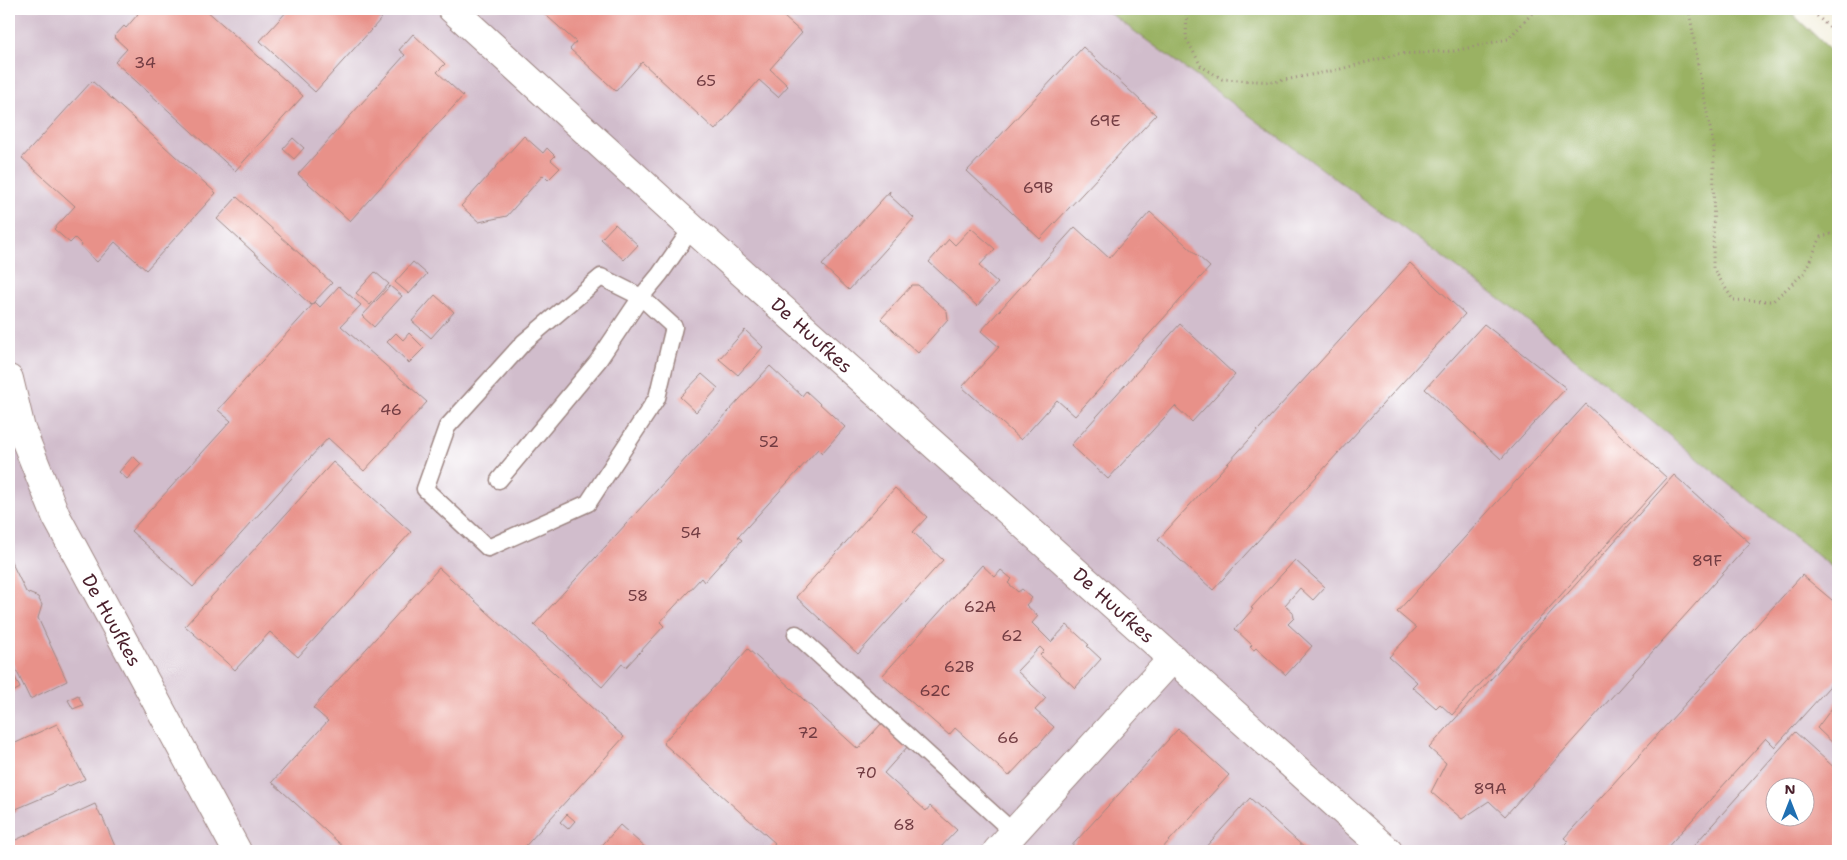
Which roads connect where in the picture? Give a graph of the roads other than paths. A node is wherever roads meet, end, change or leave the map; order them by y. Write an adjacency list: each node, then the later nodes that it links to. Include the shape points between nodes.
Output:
1 (452, 9): 2 (street, De Huufkes)
2 (692, 228): 3 (lane); 7 (street, De Huufkes)
3 (641, 297): 3 (lane, via 601,277 524,342 447,427 425,489 488,548 588,503 658,398 674,327); 5 (lane, via 598,361)
4 (9, 379): 9 (street, De Huufkes, via 21,428 56,516)
5 (499, 480)
6 (796, 634): 8 (lane)
7 (1173, 658): 8 (street); 10 (street, De Huufkes)
8 (1005, 842)
9 (238, 851)
10 (1388, 851)

